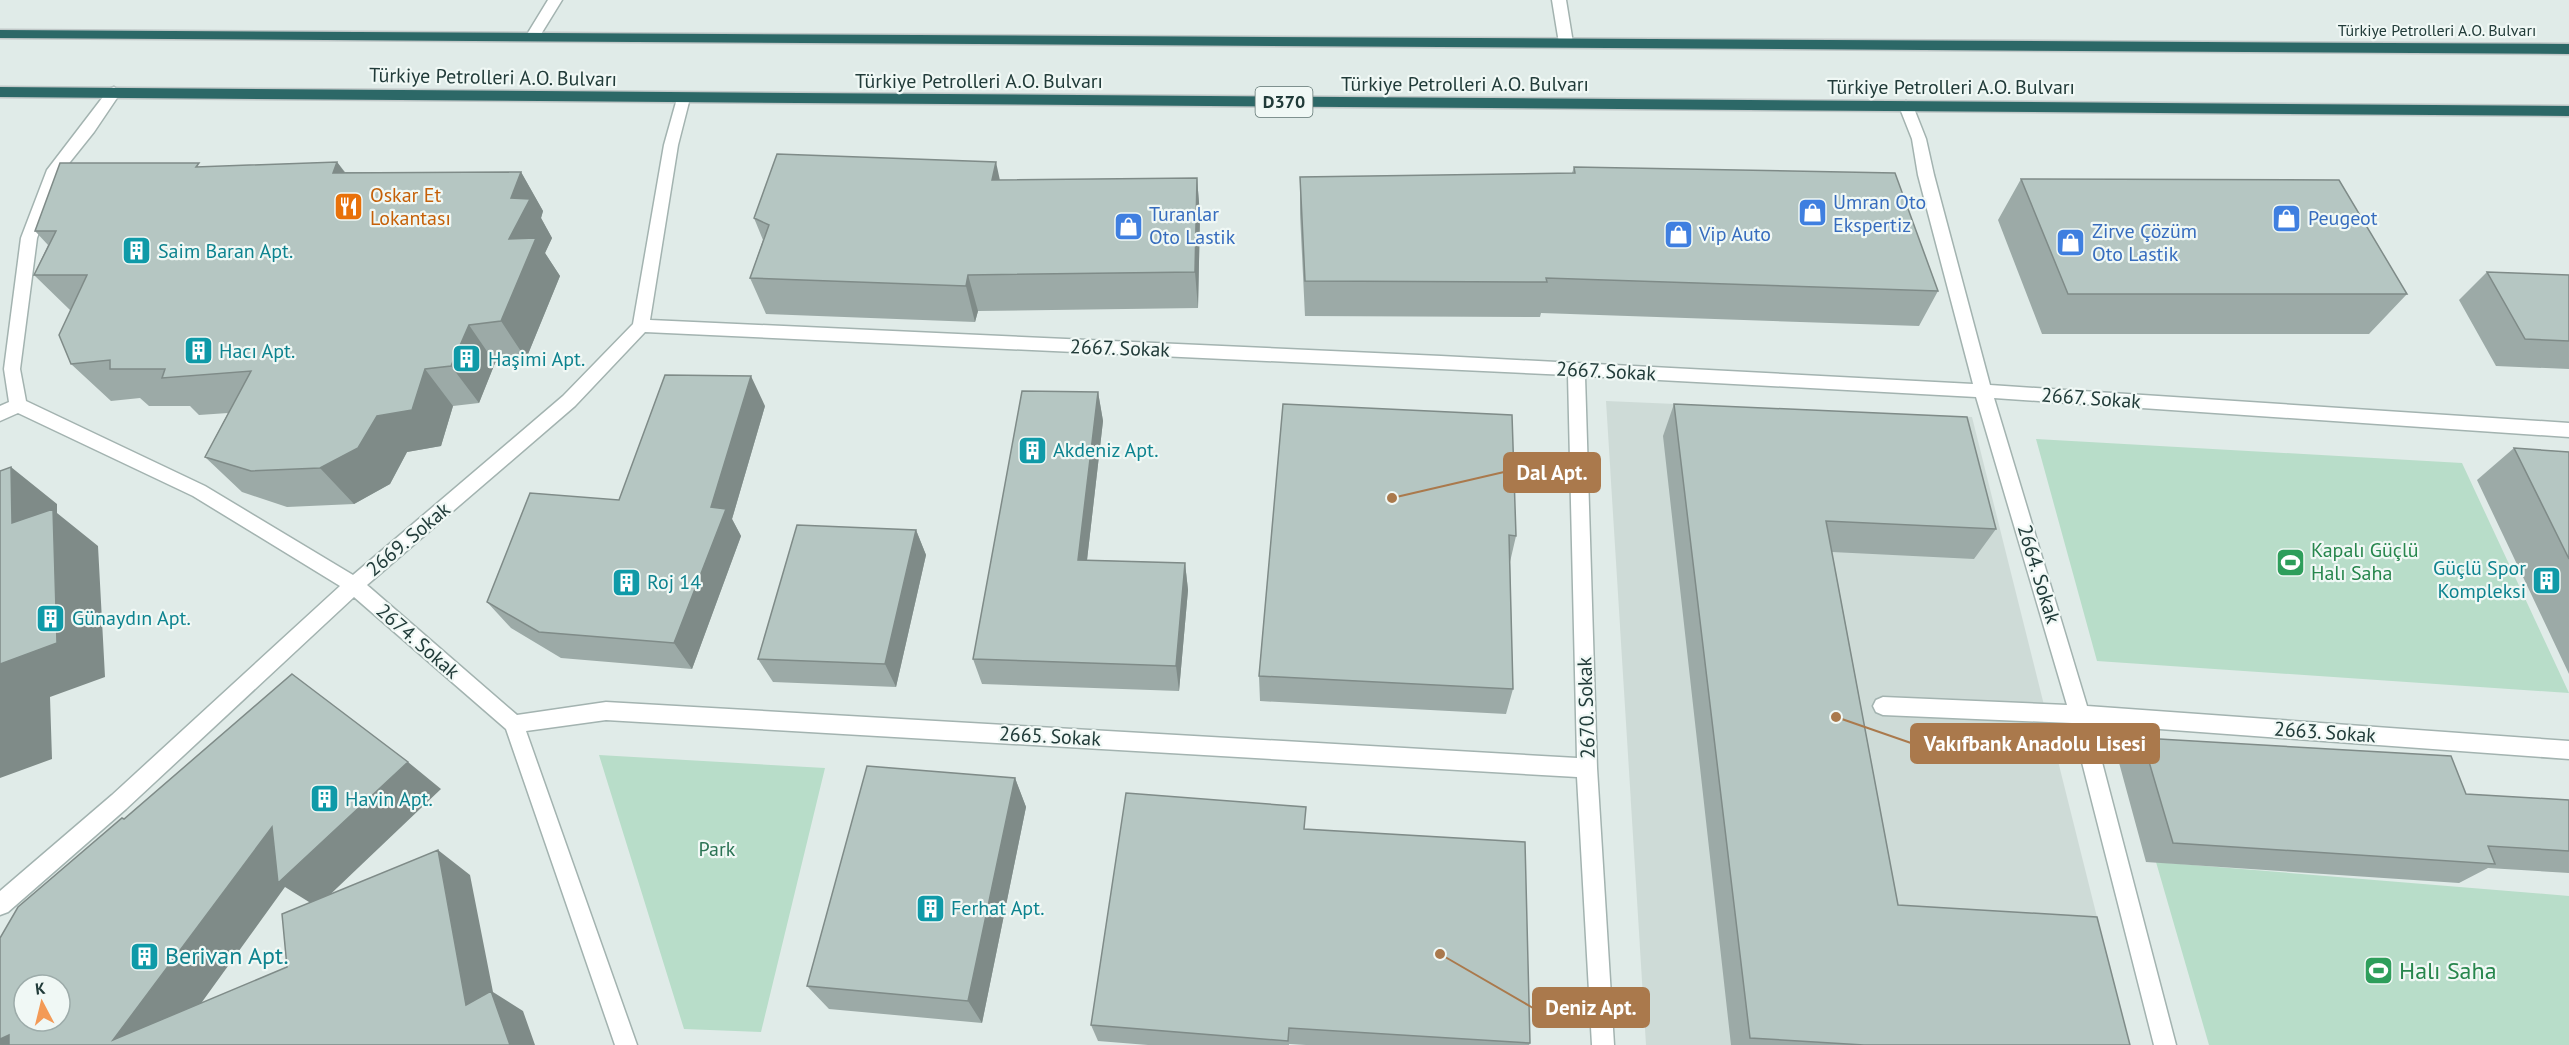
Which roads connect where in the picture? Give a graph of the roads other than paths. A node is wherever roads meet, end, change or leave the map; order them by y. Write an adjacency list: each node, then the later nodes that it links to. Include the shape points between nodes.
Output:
1 (555, 0): 4 (street)
2 (1559, 0): 5 (street)
3 (0, 34): 4 (highway, Türkiye Petrolleri A.O. Bulvarı)
4 (533, 36): 5 (highway, Türkiye Petrolleri A.O. Bulvarı)
5 (1566, 43): 6 (highway, Türkiye Petrolleri A.O. Bulvarı)
6 (2569, 49)
7 (0, 92): 8 (highway, Türkiye Petrolleri A.O. Bulvarı / D370)
8 (114, 92): 9 (highway, Türkiye Petrolleri A.O. Bulvarı / D370); 15 (street, via 56,170 29,237 12,369)
9 (683, 98): 10 (highway, Türkiye Petrolleri A.O. Bulvarı / D370); 12 (street, via 671,144)
10 (1906, 106): 11 (highway, Türkiye Petrolleri A.O. Bulvarı / D370); 14 (street, 2664. Sokak, via 1919,139)
11 (2569, 111)
12 (641, 326): 13 (street, 2667. Sokak); 18 (street, 2669. Sokak, via 569,401)
13 (1576, 370): 14 (street, 2667. Sokak); 23 (street, 2670. Sokak)
14 (1983, 391): 17 (street, 2667. Sokak); 20 (street, 2664. Sokak)
15 (18, 405): 16 (street); 18 (street, 2674. Sokak, via 199,491)
16 (0, 414)
17 (2569, 430)
18 (354, 585): 21 (street, 2674. Sokak); 24 (street, 2669. Sokak, via 119,802)
19 (1883, 706): 20 (street, 2663. Sokak)
20 (2080, 714): 22 (street, 2663. Sokak); 27 (street, 2664. Sokak)
21 (514, 724): 23 (street, 2665. Sokak, via 606,711); 25 (street, 2674. Sokak)
22 (2569, 750)
23 (1587, 768): 26 (street, 2670. Sokak)
24 (0, 905)
25 (626, 1045)
26 (1603, 1045)
27 (2165, 1045)

